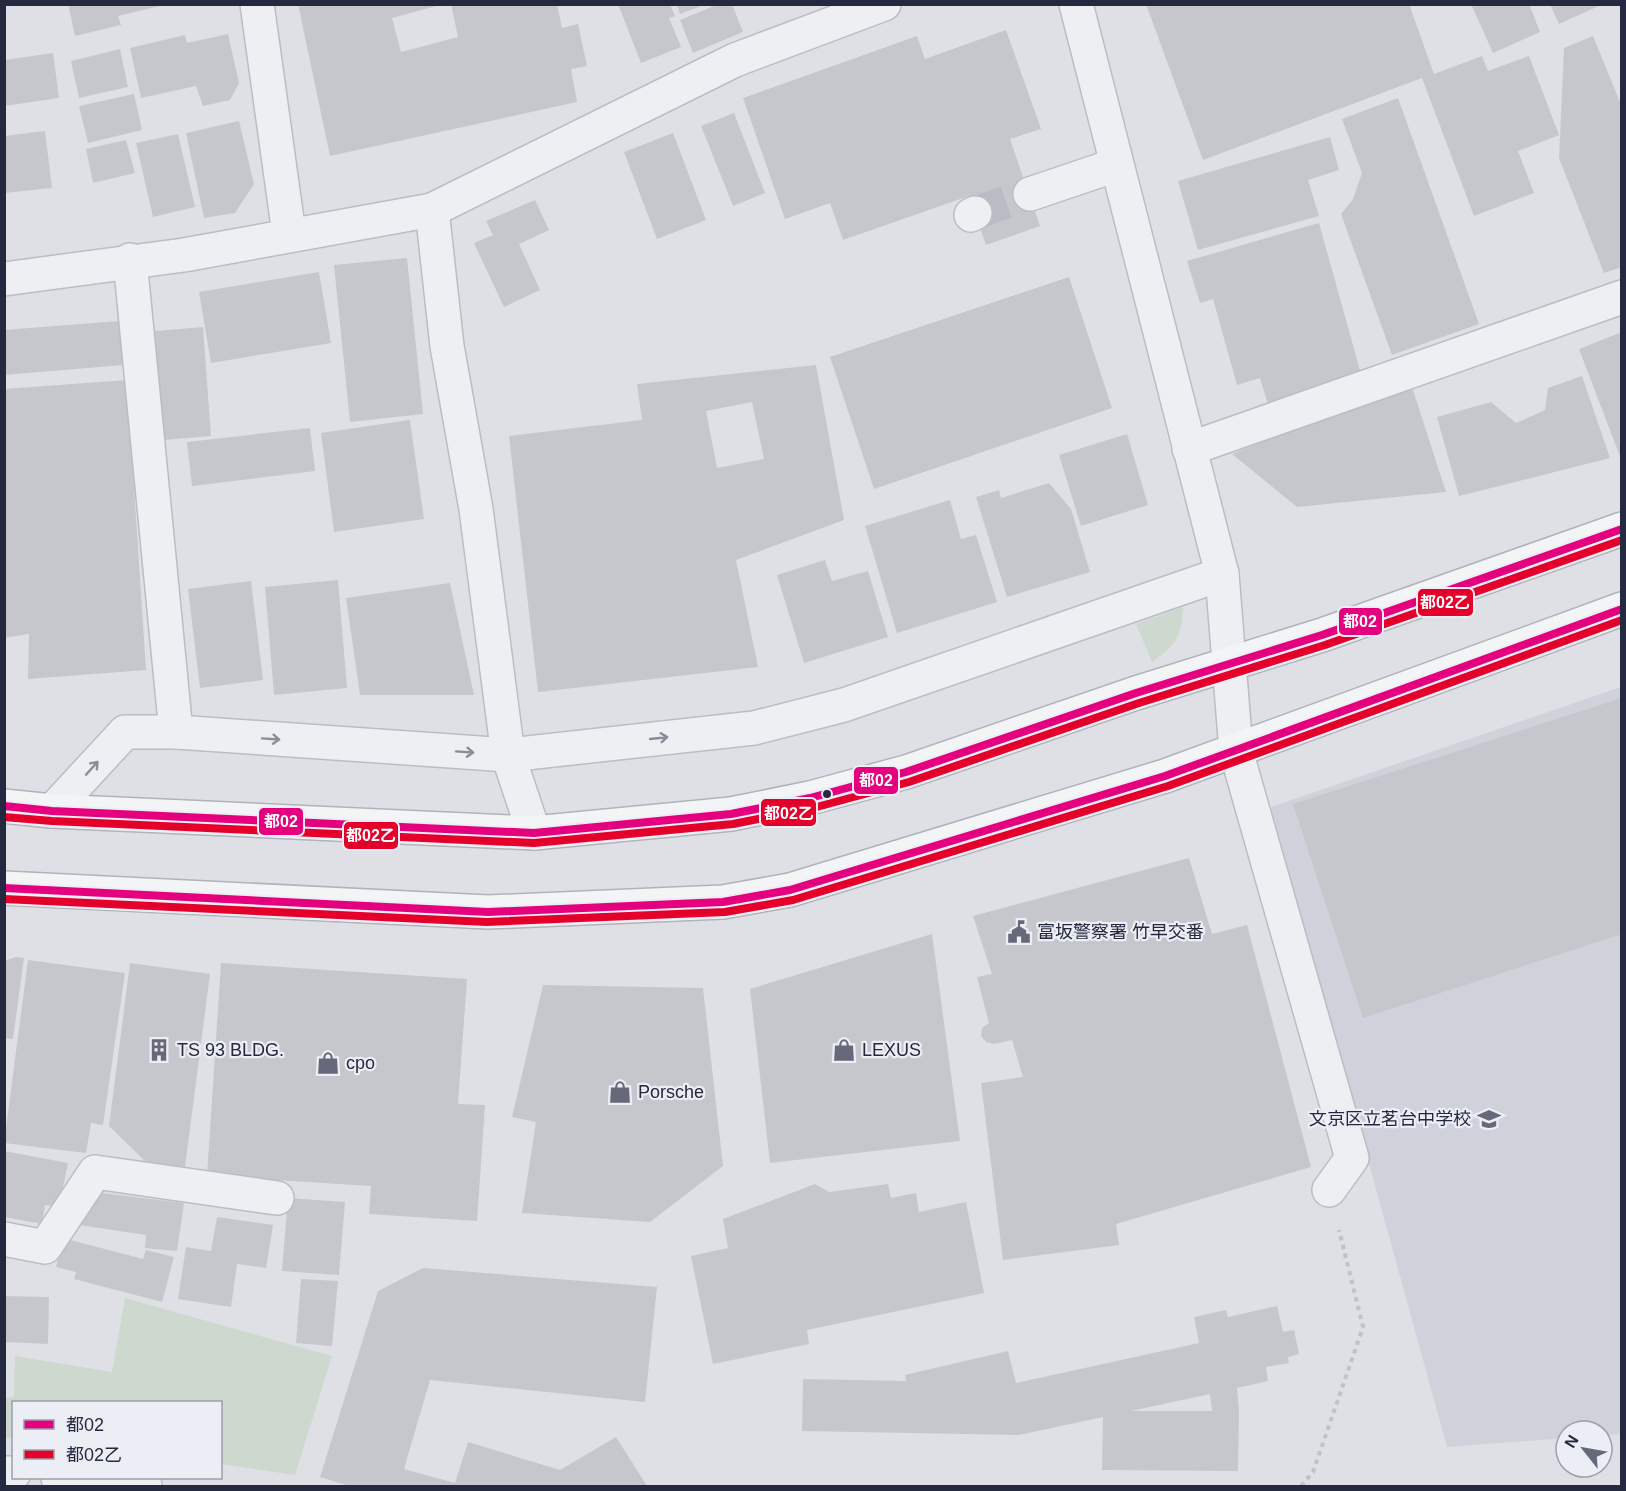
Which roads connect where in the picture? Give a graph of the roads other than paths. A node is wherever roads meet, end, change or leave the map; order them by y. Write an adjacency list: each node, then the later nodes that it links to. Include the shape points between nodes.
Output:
1 (257, 4): 7 (street)
2 (884, 4): 6 (street, via 735,60)
3 (1076, 4): 4 (street)
4 (1116, 165): 5 (street); 11 (street)
5 (1030, 194)
6 (432, 210): 7 (street); 18 (street, via 447,346 476,509)
7 (289, 234): 8 (street, via 184,255)
8 (130, 260): 9 (street); 16 (street)
9 (4, 279)
10 (1622, 297): 11 (street)
11 (1190, 449): 13 (street)
12 (1622, 529): 15 (highway)
13 (1222, 574): 15 (street); 18 (street, one-way to 13, via 754,728 844,705)
14 (1622, 609): 17 (highway)
15 (1230, 665): 17 (street); 21 (highway, via 906,772 810,798 731,814)
16 (176, 732): 18 (street, one-way to 18); 20 (street, one-way to 16, via 125,732)
17 (1236, 751): 22 (highway, via 790,890 723,902 488,912); 23 (street, via 1352,1158)
18 (508, 755): 21 (street)
19 (4, 806): 20 (highway)
20 (52, 811): 21 (highway)
21 (534, 833)
22 (4, 888)
23 (1329, 1190)
24 (277, 1198): 25 (street, via 96,1172 45,1247)
25 (4, 1239)
26 (69, 1479): 27 (street)
27 (145, 1486)

